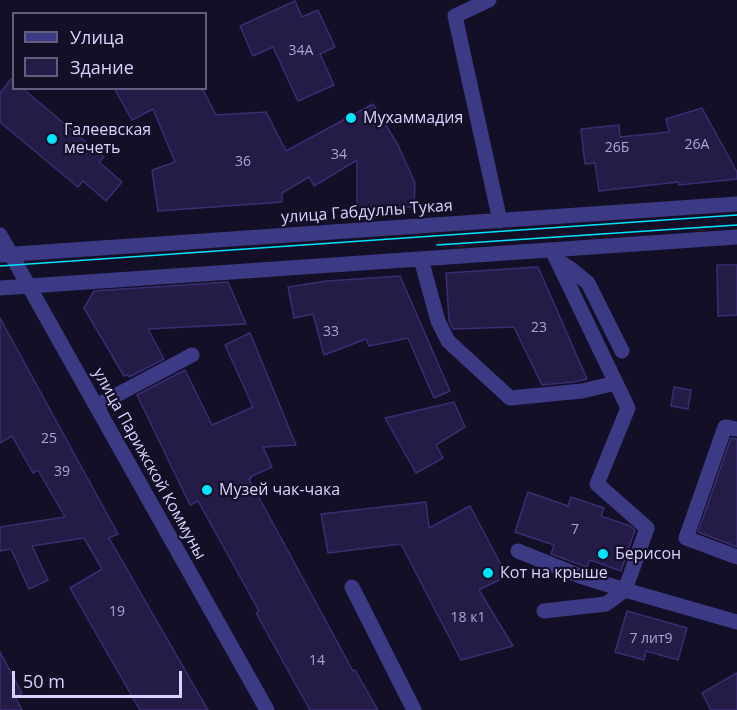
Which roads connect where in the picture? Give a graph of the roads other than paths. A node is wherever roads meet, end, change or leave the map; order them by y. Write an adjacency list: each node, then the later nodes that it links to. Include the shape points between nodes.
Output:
1 (489, 0): 3 (street, via 455,16)
2 (737, 204): 3 (street, улица Габдуллы Тукая)
3 (500, 221): 6 (street, улица Габдуллы Тукая)
4 (0, 235): 6 (street, улица Парижской Коммуны)
5 (737, 237): 7 (street)
6 (5, 255): 9 (street, улица Парижской Коммуны)
7 (555, 255): 8 (street); 11 (street, via 588,283); 13 (street)
8 (421, 259): 9 (street); 13 (street, via 438,321 448,341 510,398 582,391)
9 (28, 286): 10 (street); 14 (street, улица Парижской Коммуны)
10 (0, 288)
11 (622, 351)
12 (192, 355): 14 (street)
13 (616, 383): 19 (street, via 628,408 597,484 647,528)
14 (96, 406): 22 (street, улица Парижской Коммуны)
15 (737, 429): 17 (street, via 725,427 686,538)
16 (518, 551): 19 (street)
17 (737, 557)
18 (352, 587): 23 (street)
19 (625, 590): 20 (street, via 606,604); 21 (street)
20 (544, 611)
21 (737, 622)
22 (267, 710)
23 (414, 710)

